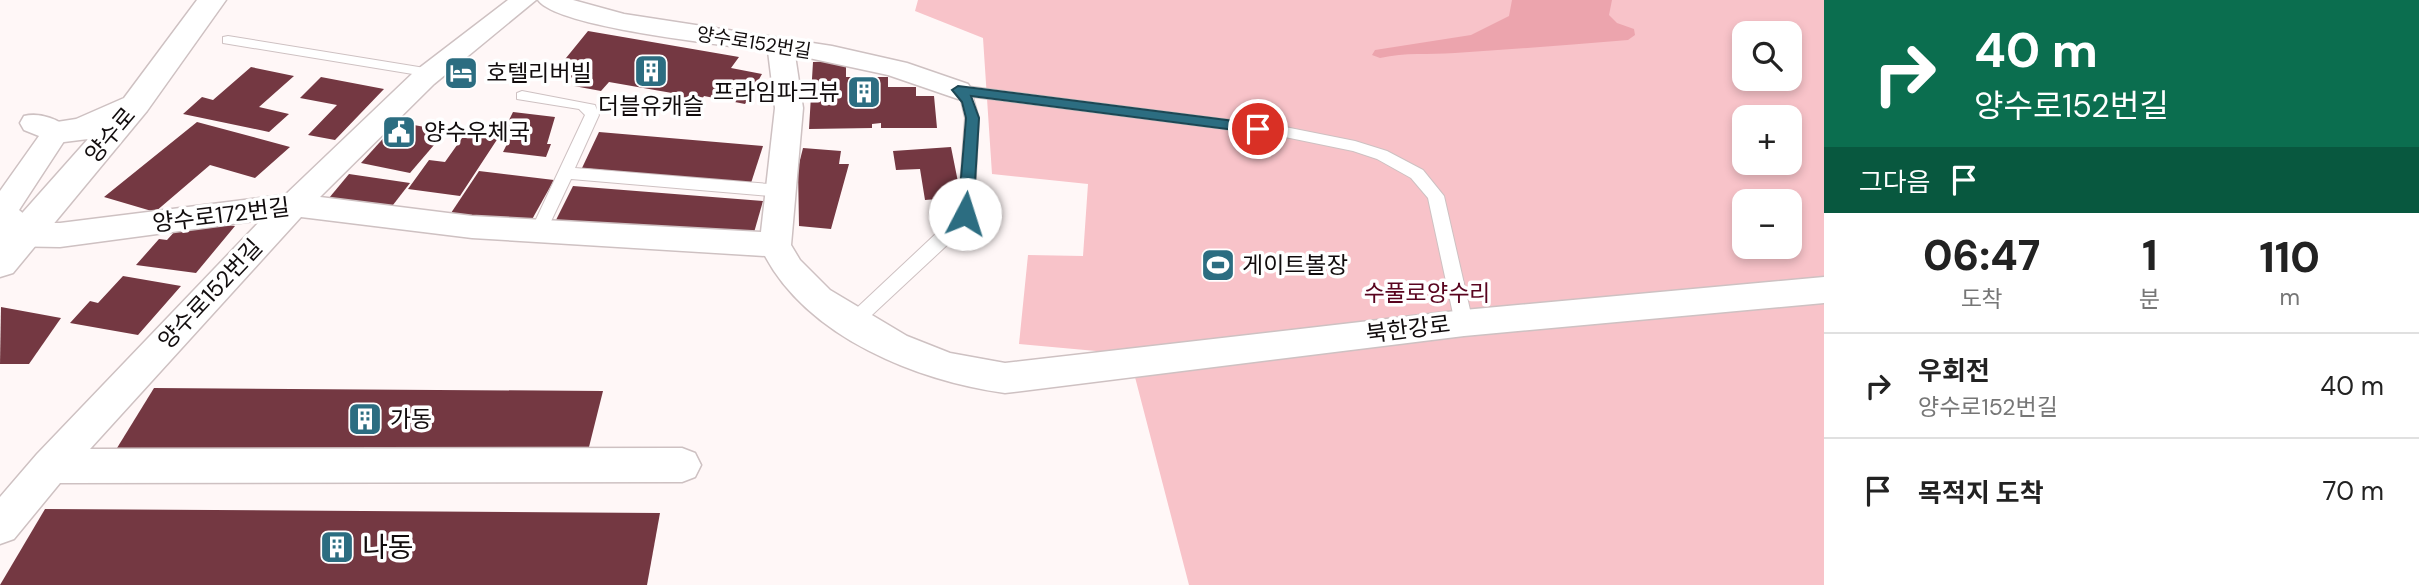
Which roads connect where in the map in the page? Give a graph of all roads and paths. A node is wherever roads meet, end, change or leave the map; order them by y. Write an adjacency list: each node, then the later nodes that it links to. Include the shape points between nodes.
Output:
1 (212, 0): 9 (main road, 양수로)
2 (524, 0): 6 (street, 양수로152번길)
3 (550, 0): 5 (street, 양수로152번길, via 608,20)
4 (228, 40): 6 (lane)
5 (780, 45): 7 (street, 양수로152번길, via 917,74); 12 (street, via 789,108)
6 (431, 73): 13 (street, 양수로152번길)
7 (958, 90): 19 (lane, via 968,100 972,118 965,214); 20 (lane, 양수로152번길, via 1285,132 1355,146 1392,160 1417,174 1436,196)
8 (522, 96): 11 (lane, via 590,108 590,120)
9 (136, 104): 10 (main road, via 83,129); 15 (main road, 양수로)
10 (45, 127): 15 (street, via 1,214)
11 (566, 173): 12 (lane); 14 (lane)
12 (781, 191): 16 (street)
13 (294, 205): 14 (street, 양수로172번길, via 436,224); 15 (street, 양수로172번길, via 60,235); 22 (street, 양수로152번길)
14 (539, 230): 16 (street, 양수로172번길)
15 (14, 234): 17 (main road, 양수로)
16 (775, 245): 19 (street, via 798,281)
17 (0, 263)
18 (1820, 296): 20 (street, 북한강로)
19 (852, 323): 20 (street, 북한강로, via 949,366 984,376 1029,377)
20 (1464, 323)
21 (681, 465): 22 (street)
22 (50, 466): 23 (street, 양수로152번길)
23 (0, 526)

